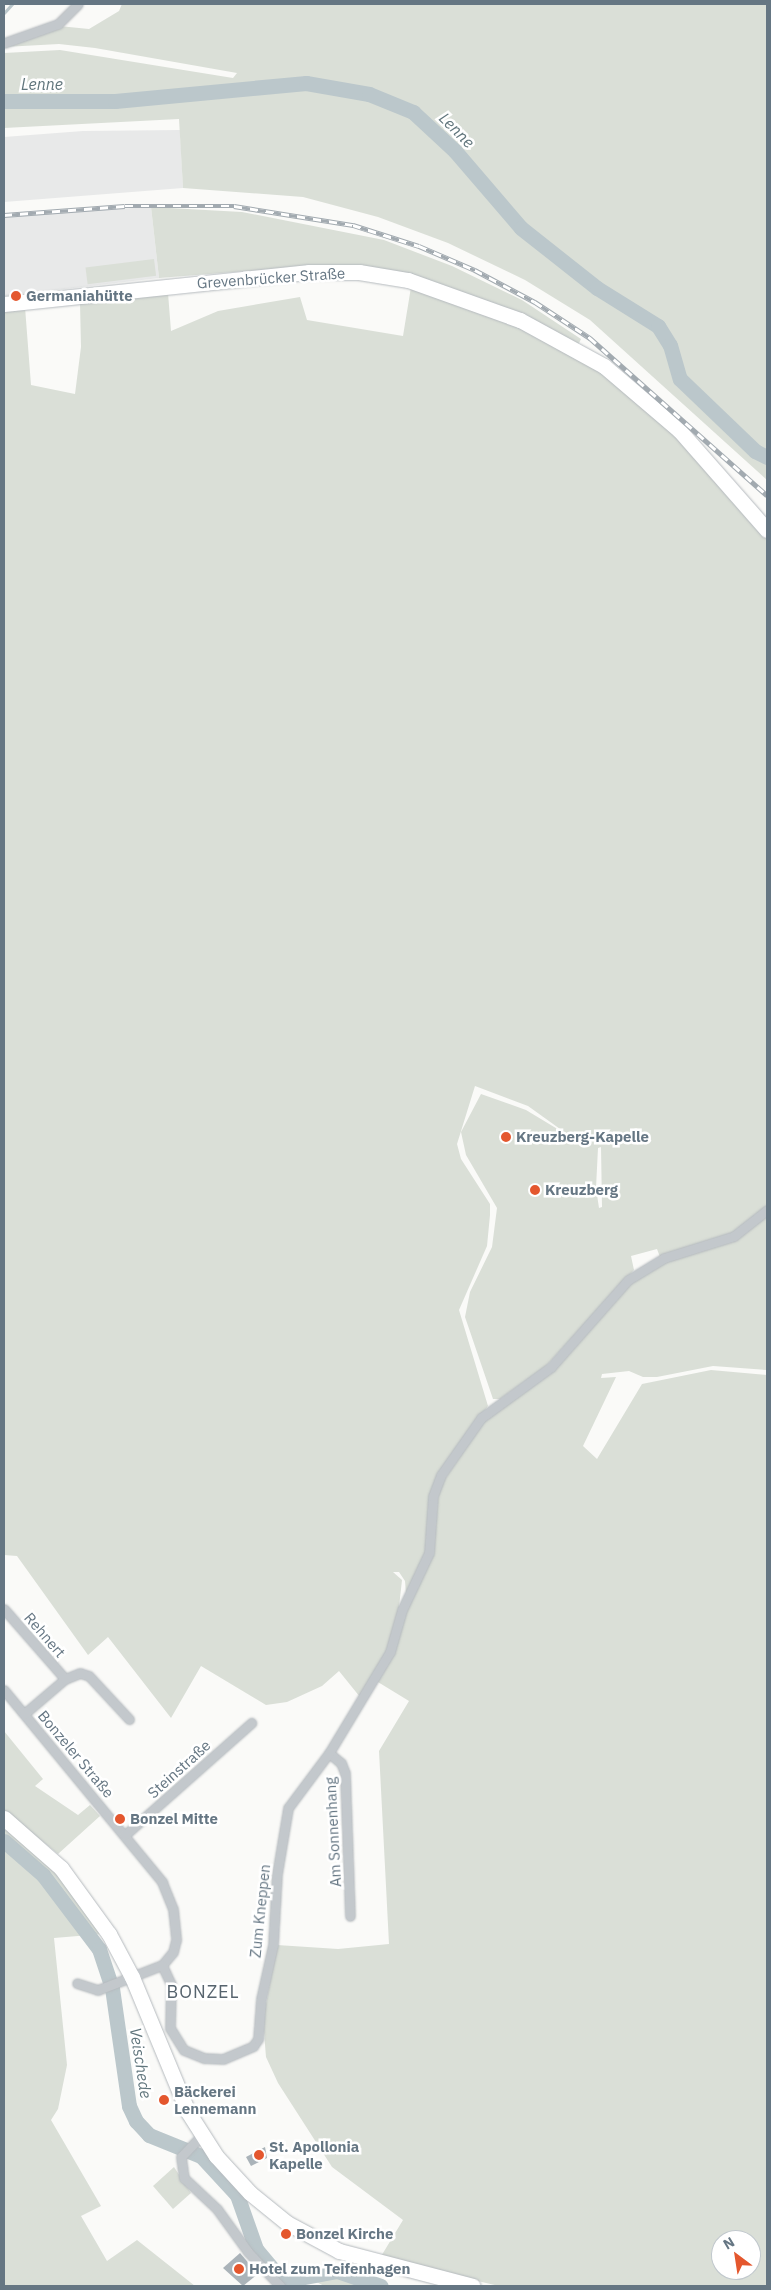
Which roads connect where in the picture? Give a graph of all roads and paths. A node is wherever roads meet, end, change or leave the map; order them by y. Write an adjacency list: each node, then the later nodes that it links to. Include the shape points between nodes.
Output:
1 (78, 4): 2 (street, via 58,24)
2 (4, 43)
3 (4, 304): 4 (main road, Grevenbrücker Straße, via 281,274 359,272 408,280 528,324 583,353 662,412)
4 (767, 530)
5 (767, 1210): 12 (street, Zum Kneppen, via 734,1236 641,1270 603,1304 551,1367 480,1418 437,1482 430,1552 402,1610 381,1670)
6 (4, 1609): 7 (street, Rehnert)
7 (65, 1679): 9 (street); 10 (street, via 80,1673 89,1676)
8 (4, 1690): 9 (street, Bonzeler Straße)
9 (24, 1714): 14 (street, Bonzeler Straße)
10 (129, 1719)
11 (251, 1723): 14 (street, Steinstraße)
12 (329, 1753): 15 (street, Am Sonnenhang, via 341,1763 345,1772); 16 (street, Zum Kneppen, via 291,1799 285,1816 277,1874 273,1945 261,1999 258,2038 253,2046 223,2059 204,2058 184,2050 170,2028 171,1984)
13 (4, 1818): 17 (main road, via 74,1883 110,1934)
14 (125, 1835): 16 (street, Bonzeler Straße, via 162,1882 173,1909 176,1940 173,1952)
15 (350, 1916)
16 (162, 1965): 17 (street)
17 (132, 1977): 18 (street, via 112,1986 90,1989); 19 (main road)
18 (77, 1983)
19 (196, 2139): 20 (street, via 179,2164 184,2178 217,2209 248,2252); 21 (main road, via 250,2193 303,2233 367,2261)
20 (280, 2286)
21 (473, 2286)

